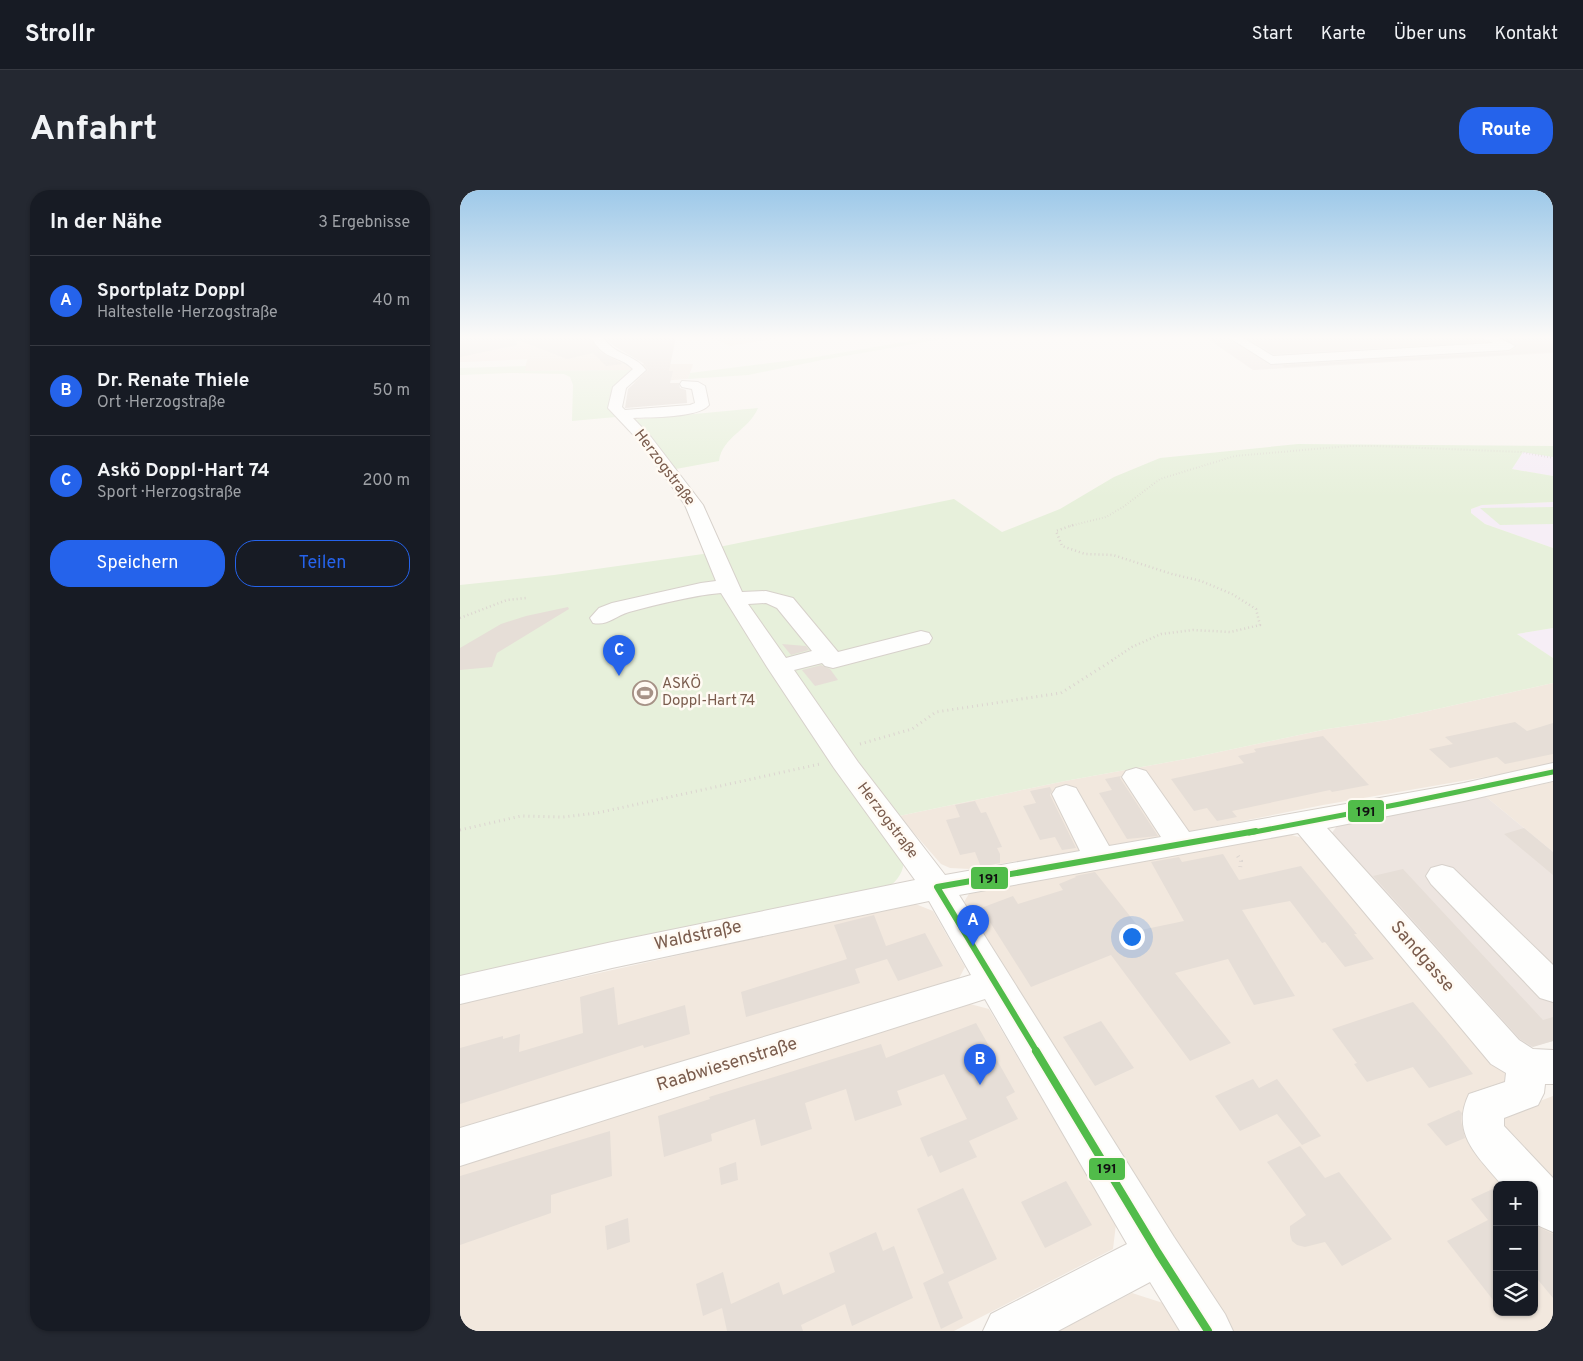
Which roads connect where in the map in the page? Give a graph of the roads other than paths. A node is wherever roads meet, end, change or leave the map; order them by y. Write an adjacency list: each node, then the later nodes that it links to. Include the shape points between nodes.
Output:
1 (619, 390): 3 (street, via 616,408)
2 (699, 390): 3 (street, via 702,404 692,409)
3 (621, 415): 4 (street, Herzogstraße, via 646,440 694,505)
4 (732, 593): 5 (street, via 701,589 620,608 607,612); 7 (street, via 776,598 784,603); 8 (street, Herzogstraße)
5 (601, 618)
6 (921, 638): 7 (street, via 833,661)
7 (827, 654): 8 (street)
8 (779, 667): 16 (street, Herzogstraße, via 839,755)
9 (1553, 772): 12 (street, Waldstraße)
10 (1136, 777): 13 (street)
11 (1066, 794): 14 (street)
12 (1305, 822): 13 (street, Waldstraße); 20 (street, Sandgasse, via 1505,1052)
13 (1181, 844): 14 (street, Waldstraße)
14 (1098, 859): 16 (street, Waldstraße)
15 (1442, 876): 18 (street)
16 (937, 887): 17 (street, Herzogstraße); 19 (street, Waldstraße, via 776,919)
17 (994, 982): 21 (street, Raabwiesenstraße); 25 (street, Herzogstraße)
18 (1553, 988)
19 (460, 990)
20 (1540, 1066): 22 (street, via 1524,1093 1484,1107 1484,1133)
21 (460, 1147)
22 (1526, 1181)
23 (1538, 1193): 24 (street)
24 (1553, 1210)
25 (1158, 1253): 26 (street); 27 (street, Herzogstraße)
26 (1008, 1331)
27 (1208, 1331)

